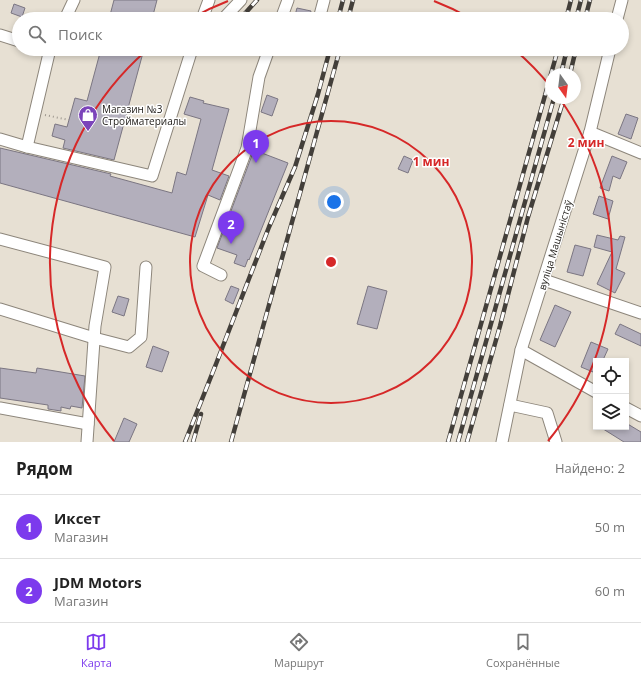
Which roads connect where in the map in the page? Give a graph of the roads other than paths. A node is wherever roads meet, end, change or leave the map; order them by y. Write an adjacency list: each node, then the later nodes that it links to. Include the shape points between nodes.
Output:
1 (74, 0): 7 (street)
2 (208, 0): 8 (street)
3 (241, 0): 9 (street)
4 (288, 0): 10 (street)
5 (324, 0): 11 (street)
6 (622, 0): 12 (street)
7 (68, 12)
8 (204, 12)
9 (230, 12)
10 (284, 12)
11 (321, 12)
12 (619, 12)
13 (0, 35): 14 (street)
14 (12, 39)
15 (47, 56): 21 (street)
16 (190, 56): 21 (street, via 152,176)
17 (266, 56): 25 (street, via 259,77 247,148 203,266)
18 (608, 56): 19 (street, вуліца Машыністаў)
19 (590, 132): 22 (street); 26 (street, вуліца Машыністаў)
20 (0, 139): 21 (street)
21 (27, 147)
22 (641, 153)
23 (0, 239): 29 (street, via 104,267)
24 (146, 267): 29 (street, via 141,337 129,347)
25 (221, 275)
26 (544, 280): 28 (street); 30 (street, вуліца Машыністаў)
27 (0, 309): 29 (street)
28 (641, 314)
29 (94, 338): 36 (street)
30 (521, 350): 31 (street); 32 (street, вуліца Машыністаў)
31 (593, 390)
32 (510, 405): 38 (street, вуліца Машыністаў); 39 (street, via 547,413)
33 (0, 408): 36 (street)
34 (629, 410): 35 (street)
35 (641, 416)
36 (88, 424): 37 (street)
37 (87, 442)
38 (502, 442)
39 (556, 442)

